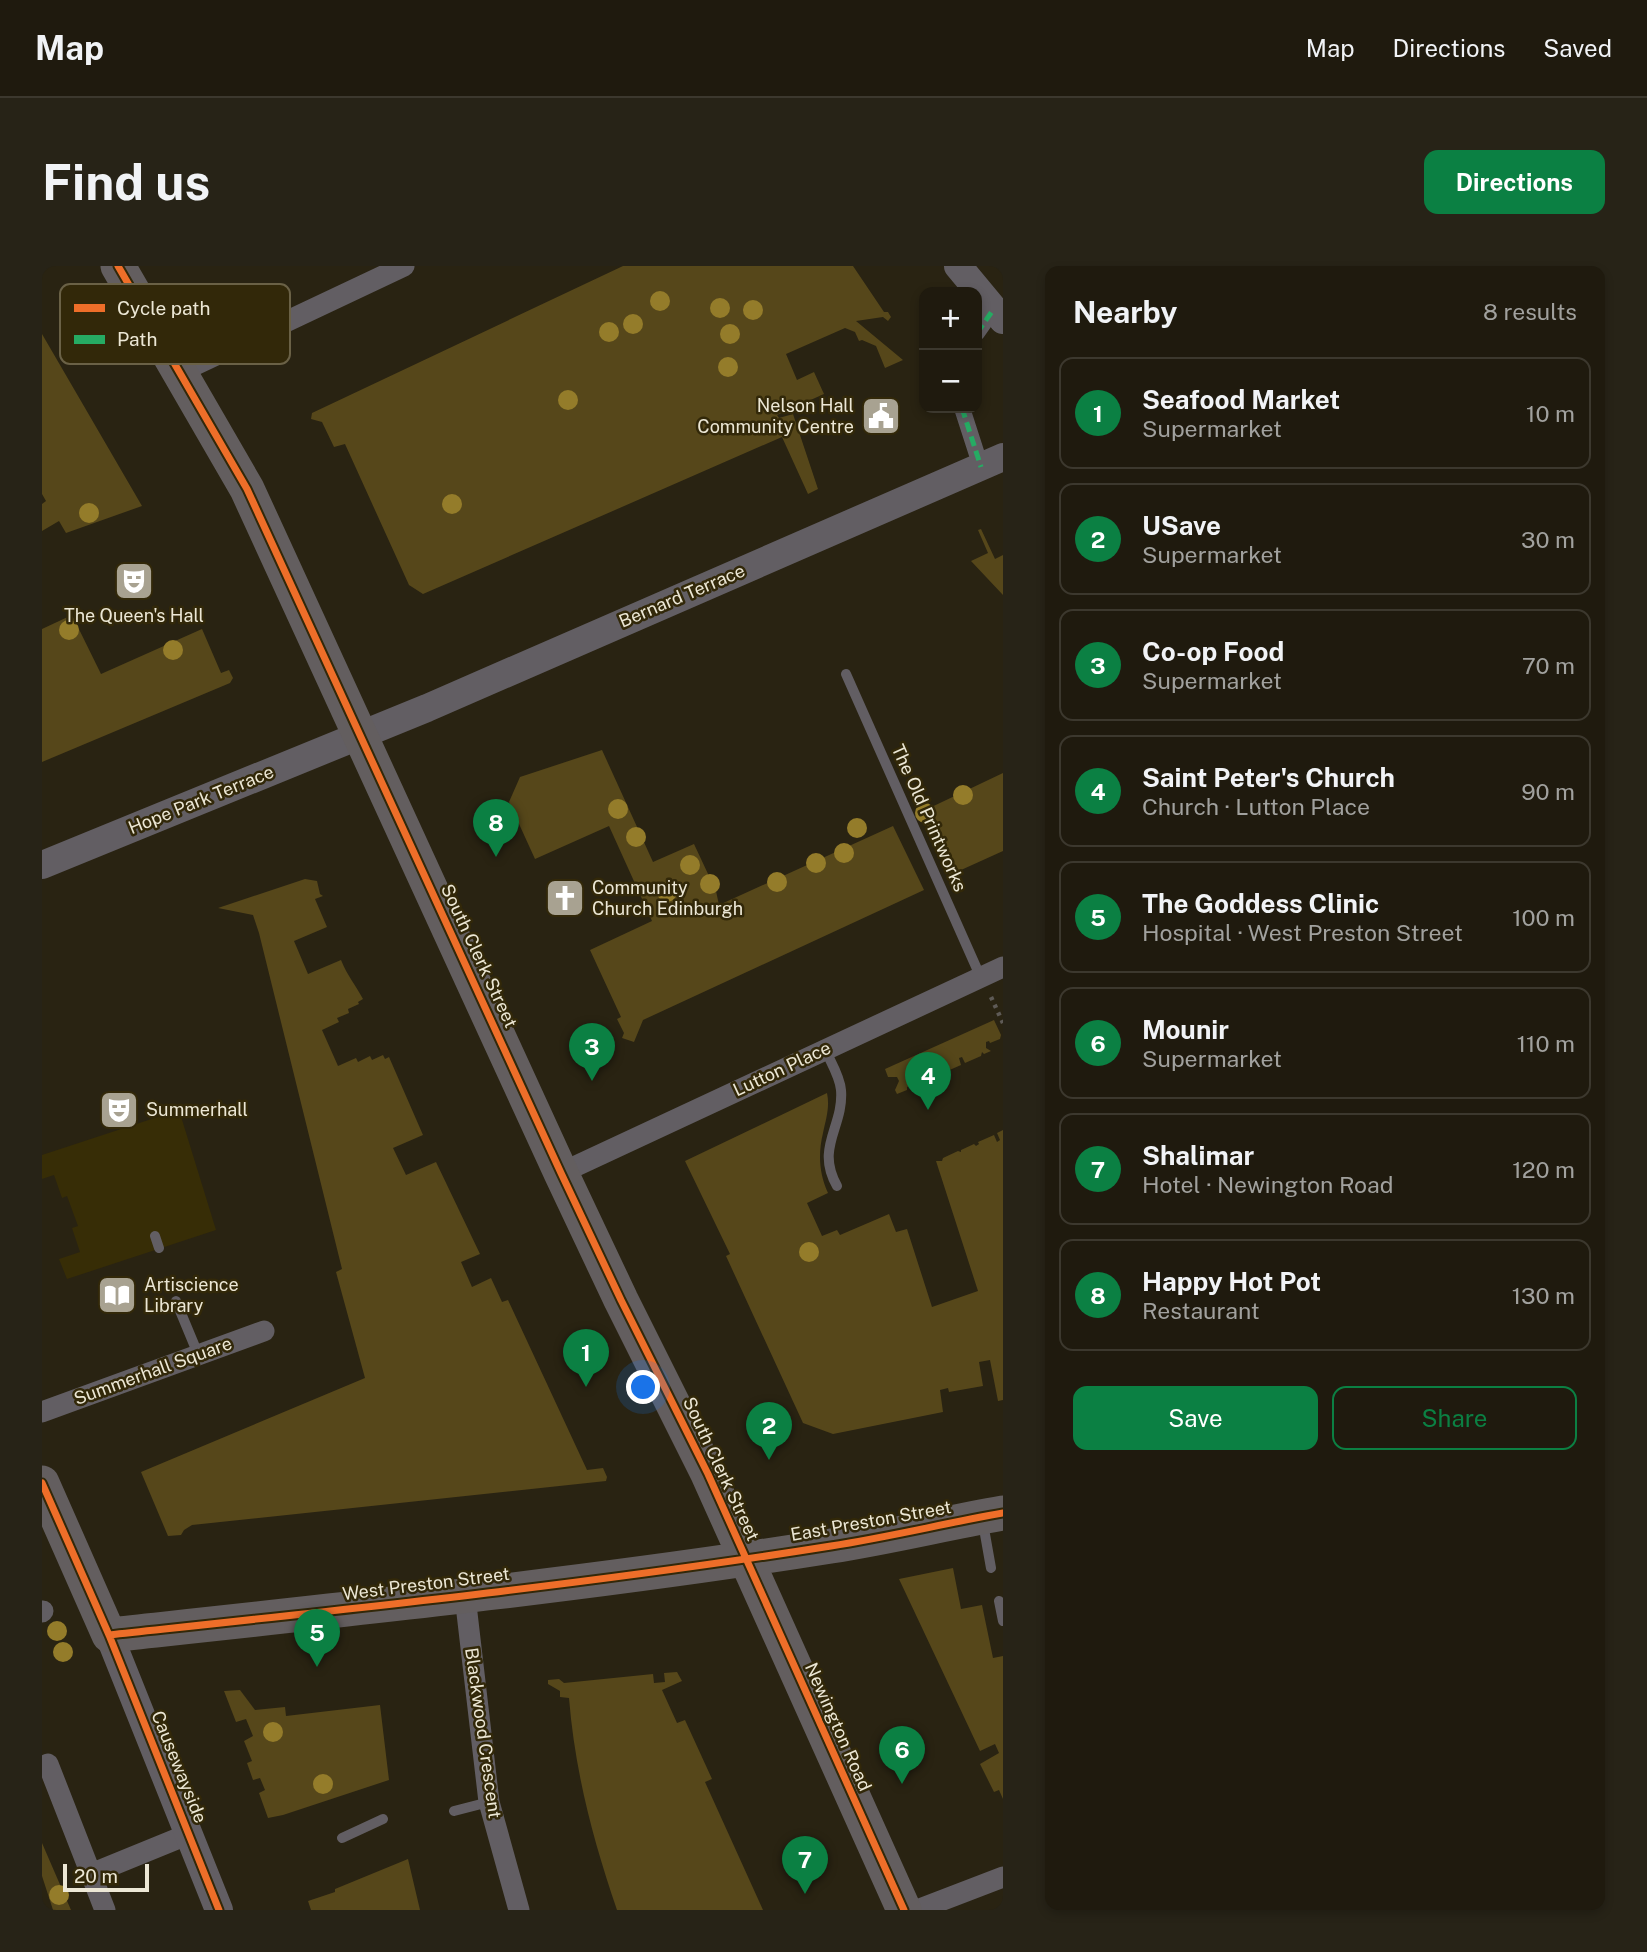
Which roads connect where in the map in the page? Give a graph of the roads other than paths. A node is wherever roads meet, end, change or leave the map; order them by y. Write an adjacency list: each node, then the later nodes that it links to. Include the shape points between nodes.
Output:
1 (118, 266): 4 (main road, South Clerk Street)
2 (404, 266): 6 (street)
3 (965, 268): 5 (street)
4 (129, 284)
5 (998, 315): 7 (street)
6 (290, 320)
7 (982, 329)
8 (175, 364): 10 (main road, South Clerk Street)
9 (197, 364): 10 (street)
10 (180, 372): 14 (main road, South Clerk Street, via 247,489)
11 (965, 413): 12 (street)
12 (992, 462): 14 (street, Bernard Terrace)
13 (846, 674): 17 (lane, The Old Printworks)
14 (361, 736): 15 (street, Hope Park Terrace); 19 (main road, South Clerk Street)
15 (42, 865)
16 (1003, 967): 17 (street, Lutton Place)
17 (981, 978): 18 (street, Lutton Place)
18 (825, 1049): 19 (street, Lutton Place); 20 (lane, via 841,1086 827,1156)
19 (561, 1172): 27 (main road, South Clerk Street)
20 (837, 1186)
21 (177, 1301): 23 (lane)
22 (264, 1331): 23 (street, Summerhall Square)
23 (198, 1354): 24 (street, Summerhall Square)
24 (42, 1412)
25 (42, 1483): 32 (main road)
26 (992, 1515): 27 (main road, East Preston Street); 28 (lane)
27 (745, 1558): 29 (main road, West Preston Street); 44 (main road, Newington Road)
28 (991, 1568)
29 (464, 1596): 32 (main road, West Preston Street); 34 (street, Blackwood Crescent)
30 (999, 1601): 31 (lane)
31 (1003, 1621)
32 (109, 1635): 37 (street, Causewayside)
33 (48, 1764): 39 (street)
34 (489, 1802): 35 (lane); 43 (street, Blackwood Crescent)
35 (454, 1811)
36 (383, 1819): 38 (lane)
37 (189, 1834): 39 (street); 42 (street, Causewayside)
38 (342, 1838)
39 (91, 1874): 41 (street)
40 (1003, 1877): 45 (street)
41 (105, 1910)
42 (219, 1910)
43 (519, 1910)
44 (904, 1910)
45 (917, 1910)

